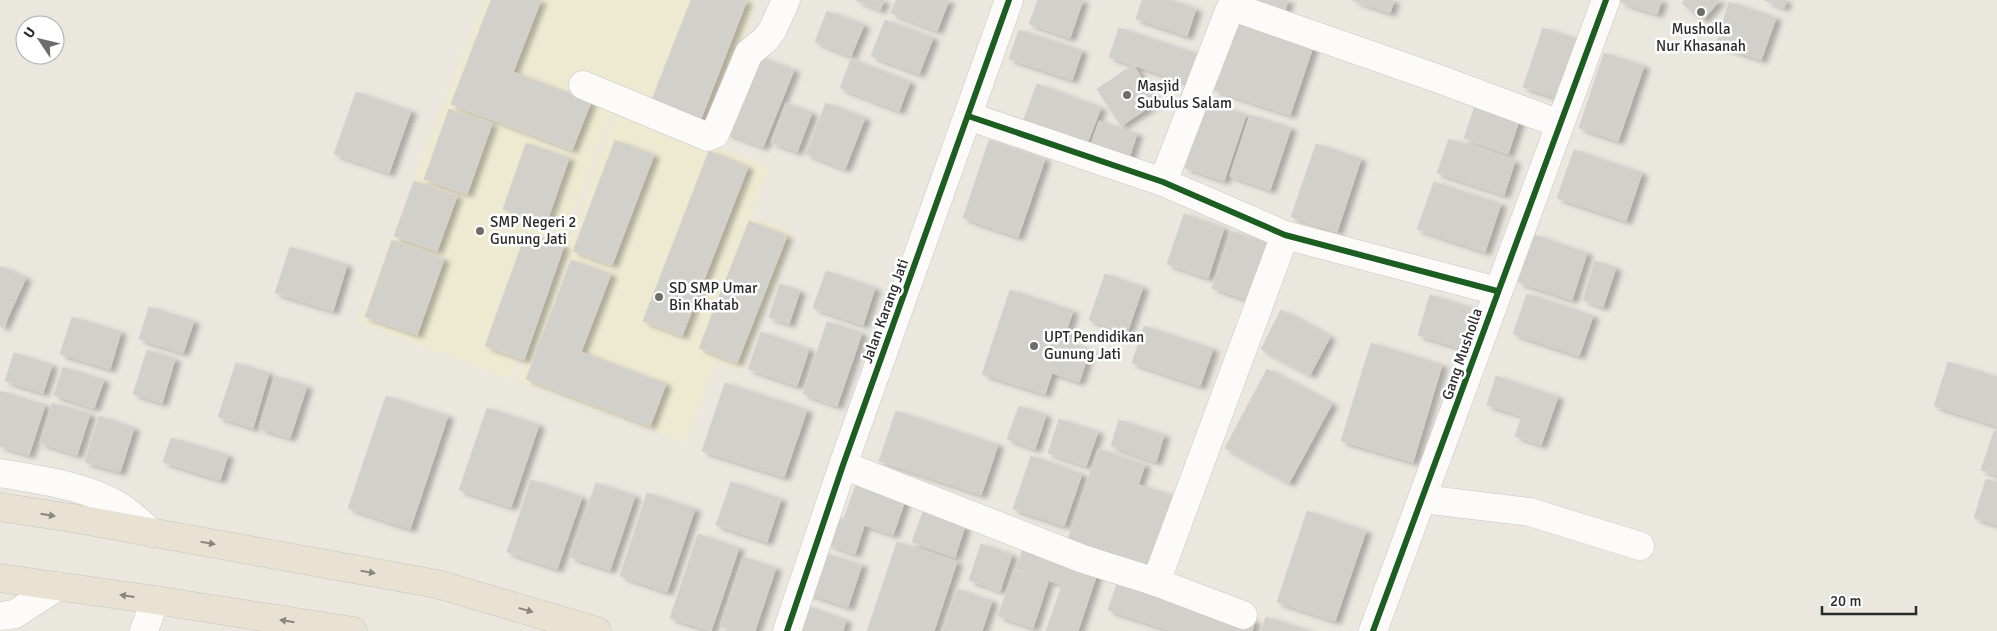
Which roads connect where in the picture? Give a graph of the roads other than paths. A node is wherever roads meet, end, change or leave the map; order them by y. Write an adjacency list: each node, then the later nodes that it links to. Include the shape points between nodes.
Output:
1 (786, 0): 4 (street, via 773,29 749,53 714,134 708,138)
2 (1009, 0): 5 (street, Jalan Karang Jati)
3 (1606, 0): 6 (street, Gang Musholla)
4 (583, 85)
5 (968, 116): 7 (street); 10 (street, Jalan Karang Jati)
6 (1560, 124): 7 (street, via 1440,79 1231,8); 9 (street, Gang Musholla)
7 (1163, 182): 8 (street)
8 (1285, 235): 9 (street); 17 (street)
9 (1497, 291): 12 (street, Gang Musholla)
10 (843, 465): 17 (street, via 1037,542); 25 (street, Jalan Karang Jati)
11 (0, 474): 14 (street, via 61,484 92,495 119,506)
12 (1422, 499): 15 (street, via 1530,512); 26 (street, Gang Musholla)
13 (0, 507): 14 (highway, one-way to 14)
14 (152, 533): 24 (highway, one-way to 24, via 438,584)
15 (1640, 546)
16 (0, 578): 18 (highway)
17 (1156, 582): 20 (street)
18 (58, 586): 19 (highway, one-way to 18); 21 (street, via 16,614)
19 (155, 600): 22 (street); 23 (highway, one-way to 19)
20 (1243, 614)
21 (0, 616)
22 (144, 631)
23 (353, 631)
24 (597, 631)
25 (787, 631)
26 (1373, 631)

